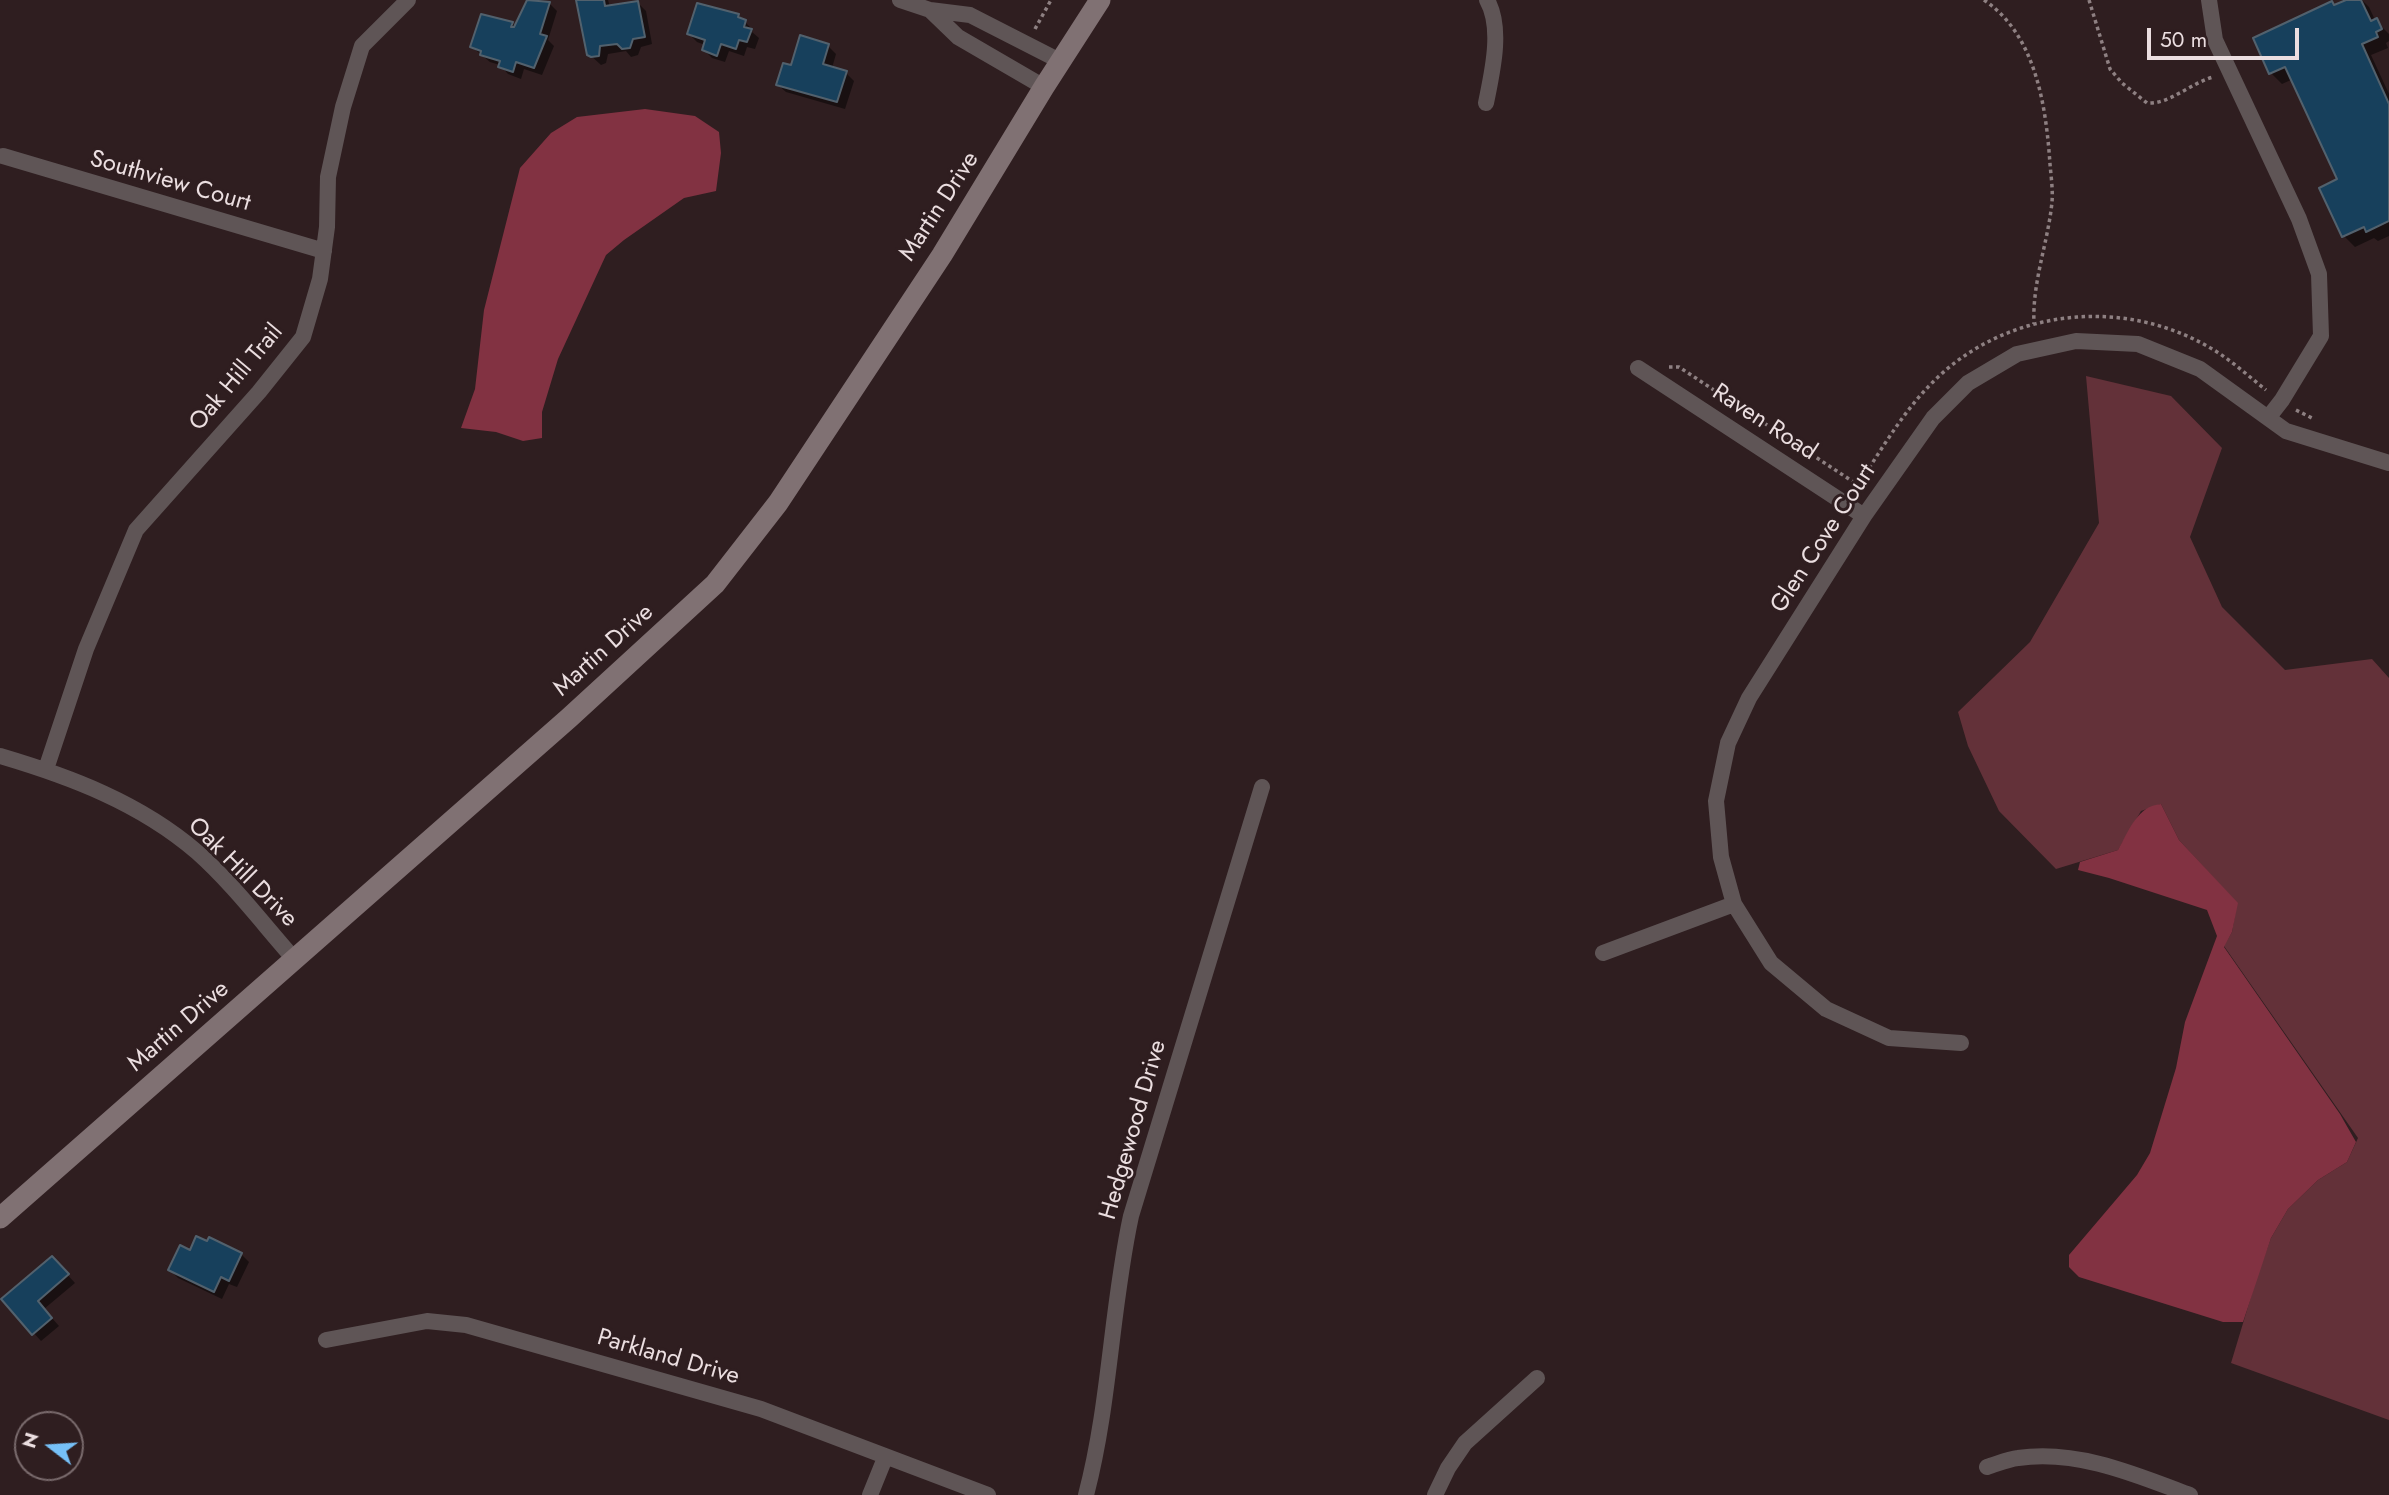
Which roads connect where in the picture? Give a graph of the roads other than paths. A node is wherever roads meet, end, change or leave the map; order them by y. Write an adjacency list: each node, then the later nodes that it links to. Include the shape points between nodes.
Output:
1 (408, 0): 11 (street, Oak Hill Trail, via 362,46 328,177)
2 (900, 0): 6 (street)
3 (1100, 0): 7 (street, Martin Drive)
4 (1487, 0): 9 (street, via 1496,55)
5 (2209, 0): 13 (street, via 2215,40 2299,219 2319,274 2320,336)
6 (930, 10): 7 (street, via 970,15); 8 (street, via 958,37)
7 (1060, 61): 8 (street, Martin Drive)
8 (1044, 87): 21 (street, Martin Drive, via 942,255 778,503 715,584)
9 (1486, 103)
10 (3, 156): 11 (street, Southview Court)
11 (324, 251): 17 (street, Oak Hill Trail, via 303,337 136,530 90,638)
12 (1639, 368): 15 (street, Raven Road)
13 (2268, 418): 14 (street, Glen Cove Court, via 2286,430); 15 (street, Glen Cove Court, via 2200,369 2138,344 2076,341 2017,354 1968,383 1933,418)
14 (2389, 463)
15 (1864, 516): 19 (street, Glen Cove Court, via 1749,698 1728,743 1716,801 1721,857)
16 (0, 756): 17 (street, Oak Hill Drive)
17 (46, 769): 21 (street, Oak Hill Drive, via 131,806 179,838 220,875)
18 (1262, 787): 30 (street, Hedgewood Drive, via 1131,1216)
19 (1734, 904): 20 (street); 22 (street, Glen Cove Court, via 1772,963 1826,1009 1889,1038)
20 (1603, 953)
21 (295, 960): 23 (street, Martin Drive)
22 (1961, 1043)
23 (0, 1218)
24 (326, 1340): 26 (street, Parkland Drive, via 427,1321 466,1325 761,1409)
25 (1537, 1378): 31 (street, via 1465,1443)
26 (885, 1458): 28 (street); 29 (street, Parkland Drive)
27 (1987, 1467): 32 (street, via 2018,1458 2090,1462)
28 (870, 1495)
29 (988, 1495)
30 (1086, 1495)
31 (1436, 1495)
32 (2190, 1495)

